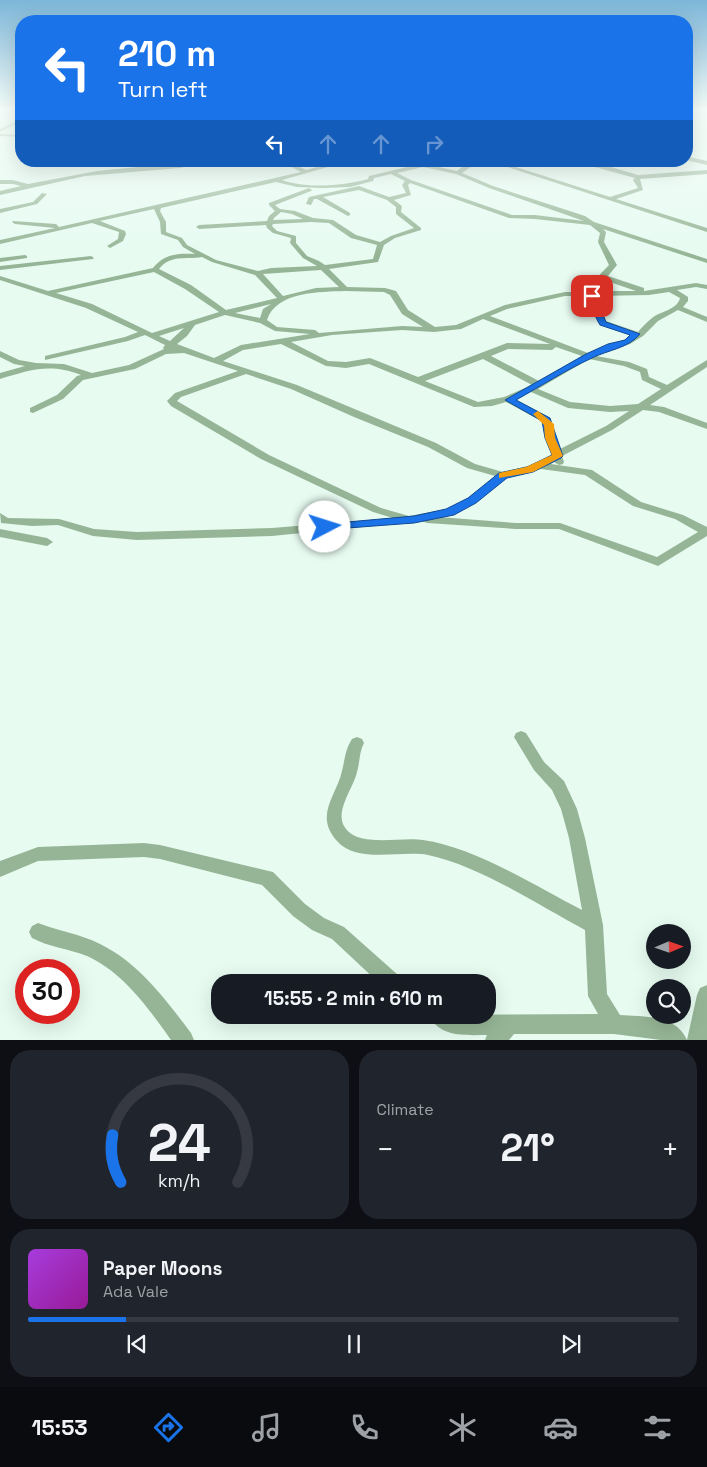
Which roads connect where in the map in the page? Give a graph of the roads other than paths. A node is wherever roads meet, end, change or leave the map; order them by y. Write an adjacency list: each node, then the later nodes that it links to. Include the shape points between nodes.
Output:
1 (693, 160): 2 (street)
2 (707, 163)
3 (94, 167): 12 (street)
4 (174, 167): 12 (street)
5 (296, 167): 13 (street)
6 (324, 167): 13 (street)
7 (413, 167): 14 (street)
8 (431, 167): 16 (street)
9 (467, 167): 16 (street)
10 (511, 167): 32 (street)
11 (604, 167): 18 (street)
12 (100, 172): 24 (street)
13 (306, 172): 19 (street)
14 (391, 172): 21 (street); 25 (street, via 371,177 371,180)
15 (707, 172): 17 (street)
16 (458, 173): 41 (street, via 583,217)
17 (691, 173): 18 (street); 20 (street)
18 (638, 177): 32 (street, via 636,180 641,189)
19 (276, 180): 23 (street); 26 (street)
20 (707, 180)
21 (409, 181): 31 (street, via 405,185 409,194); 41 (street, via 511,217)
22 (0, 182): 24 (street)
23 (293, 185): 26 (street); 27 (street)
24 (29, 186): 28 (street)
25 (357, 186): 27 (street); 30 (street); 31 (street)
26 (242, 187): 34 (street)
27 (311, 189): 30 (street); 35 (street, via 271,204)
28 (0, 193)
29 (44, 194): 36 (street, via 35,204)
30 (317, 196): 33 (street, via 311,198); 37 (street)
31 (389, 199): 48 (street, via 399,206 400,216 419,228)
32 (609, 199): 45 (street)
33 (309, 204)
34 (158, 205): 38 (street); 51 (street, via 163,233 180,239 184,246)
35 (278, 210): 39 (street); 40 (street)
36 (0, 212): 43 (street)
37 (348, 214)
38 (90, 220): 42 (street); 49 (street, via 122,231 121,240)
39 (312, 220): 40 (street); 48 (street, via 330,221 358,240)
40 (268, 223): 44 (street); 56 (street, via 272,231 294,237 293,243)
41 (594, 224): 54 (street); 59 (street, via 603,232 601,242 613,264)
42 (71, 225): 43 (street); 46 (street)
43 (26, 226): 46 (street)
44 (200, 227)
45 (707, 230)
46 (35, 234): 47 (street)
47 (0, 242)
48 (381, 244): 56 (street, via 376,261)
49 (110, 246)
50 (31, 256): 53 (street)
51 (203, 256): 57 (street, via 171,256 159,263); 58 (street)
52 (91, 258): 55 (street)
53 (0, 260)
54 (707, 261)
55 (0, 268)
56 (321, 268): 58 (street); 62 (street)
57 (155, 270): 64 (street); 69 (street, via 188,287)
58 (258, 273): 67 (street)
59 (602, 277): 65 (street); 66 (street)
60 (0, 278): 64 (street)
61 (707, 287): 63 (street, via 696,285)
62 (345, 289): 67 (street, via 316,290); 74 (street, via 392,293 405,312)
63 (669, 289): 66 (street); 68 (street, via 684,297)
64 (50, 292): 75 (street)
65 (586, 293): 66 (street); 70 (street, via 565,294 505,307); 77 (street, via 596,299 602,323)
66 (650, 293)
67 (282, 299): 69 (street); 72 (street, via 266,311)
68 (679, 307): 71 (street); 77 (street)
69 (225, 313): 72 (street); 73 (street)
70 (484, 317): 74 (street, via 458,328); 79 (street)
71 (707, 320)
72 (263, 321): 78 (street)
73 (192, 323): 75 (street); 80 (street)
74 (434, 330): 76 (street, via 402,328)
75 (149, 333): 80 (street); 84 (street)
76 (332, 333): 78 (street); 78 (street)
77 (636, 334): 83 (street, via 628,342)
78 (278, 336): 85 (street, via 266,344 241,348); 91 (street, via 326,363 346,365 370,361)
79 (560, 346): 82 (street, via 507,346); 83 (street)
80 (167, 348): 85 (street); 89 (street, via 132,367)
81 (0, 354): 87 (street, via 17,362)
82 (484, 356): 91 (street); 92 (street)
83 (589, 356): 92 (street); 93 (street, via 644,371 645,378)
84 (48, 358)
85 (216, 361): 88 (street)
86 (707, 363): 93 (street)
87 (36, 365): 89 (street, via 57,365); 90 (street)
88 (247, 371): 101 (street, via 294,386 432,445 471,466); 103 (street, via 178,395 172,401 274,461 377,510)
89 (89, 375): 96 (street, via 71,385 60,397)
90 (0, 376)
91 (416, 381): 94 (street, via 477,405)
92 (534, 386): 94 (street); 95 (street, via 568,405 610,410)
93 (667, 389): 95 (street)
94 (509, 400): 98 (street, via 547,420)
95 (642, 407): 97 (street, via 661,409); 98 (street)
96 (33, 410)
97 (707, 426)
98 (557, 456): 99 (street); 100 (street)
99 (541, 466): 100 (street); 101 (street)
100 (560, 469): 104 (street, via 588,472 637,504 679,517)
101 (503, 475): 103 (street, via 472,500 450,512)
102 (0, 516): 103 (street, via 5,521 59,522 93,532 138,536 272,532)
103 (414, 519): 104 (street, via 560,526 658,562)
104 (707, 531)
105 (0, 533): 106 (street)
106 (47, 542)
107 (521, 738): 110 (street, via 539,766 558,786 569,809)
108 (357, 743): 110 (street, via 351,751 345,786 336,800 337,830 344,839 361,846 427,848 471,862)
109 (0, 869): 112 (street, via 38,854 144,850 266,878 299,910 338,933)
110 (594, 925): 115 (street, via 598,996)
111 (38, 932): 117 (street, via 93,950 115,966 146,991)
112 (382, 974)
113 (707, 995): 120 (street)
114 (453, 1024): 116 (street)
115 (614, 1024): 116 (street); 119 (street, via 664,1028)
116 (510, 1025): 118 (street)
117 (184, 1040)
118 (495, 1040)
119 (677, 1040)
120 (697, 1040)

